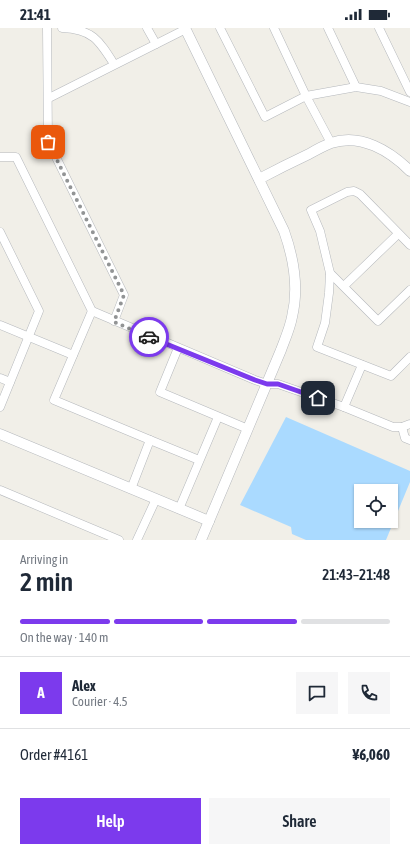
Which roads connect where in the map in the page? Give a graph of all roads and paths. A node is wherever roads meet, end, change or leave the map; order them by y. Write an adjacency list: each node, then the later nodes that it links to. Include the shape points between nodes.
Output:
1 (47, 28): 14 (street)
2 (62, 28): 10 (street, via 72,28 91,35 102,44)
3 (146, 28): 9 (street)
4 (220, 28): 13 (street, via 265,117)
5 (274, 28): 13 (street)
6 (328, 28): 11 (street)
7 (379, 28): 12 (street)
8 (185, 29): 9 (street); 19 (street)
9 (156, 44): 10 (street)
10 (114, 64): 14 (street)
11 (356, 87): 13 (street); 15 (street, via 381,91)
12 (410, 92)
13 (306, 96): 16 (street)
14 (49, 98): 27 (street, via 48,142 124,295)
15 (410, 102)
16 (331, 143): 18 (street, via 368,143 398,159); 19 (street)
17 (0, 157): 26 (street, via 16,157)
18 (410, 171)
19 (259, 179): 36 (street, via 290,246 296,282 292,318)
20 (0, 232): 29 (street, via 39,312)
21 (398, 234): 22 (street); 23 (street, via 360,194 354,191 311,210 320,231); 24 (street)
22 (410, 245)
23 (330, 272): 24 (street); 33 (street, via 325,323 317,347)
24 (344, 286): 25 (street, via 378,321)
25 (410, 290)
26 (92, 312): 27 (street); 31 (street)
27 (114, 322): 30 (street)
28 (0, 325): 29 (street)
29 (30, 338): 31 (street); 35 (street)
30 (178, 348): 36 (street); 39 (street, via 160,392)
31 (72, 355): 43 (street, via 54,400)
32 (410, 357): 33 (street, via 391,376)
33 (362, 365): 37 (street)
34 (0, 378): 35 (street)
35 (10, 382): 38 (street)
36 (267, 384): 37 (street, via 278,384); 41 (street)
37 (344, 407): 40 (street, via 393,427)
38 (0, 408)
39 (218, 417): 41 (street); 45 (street)
40 (406, 425): 44 (street, via 405,438)
41 (248, 429): 50 (street)
42 (0, 434): 46 (street)
43 (150, 440): 45 (street); 46 (street)
44 (410, 440)
45 (199, 460): 49 (street)
46 (131, 489): 48 (street)
47 (0, 490): 51 (street)
48 (156, 499): 49 (street); 52 (street)
49 (179, 509): 50 (street)
50 (208, 522): 53 (street)
51 (120, 540)
52 (137, 540)
53 (201, 540)

